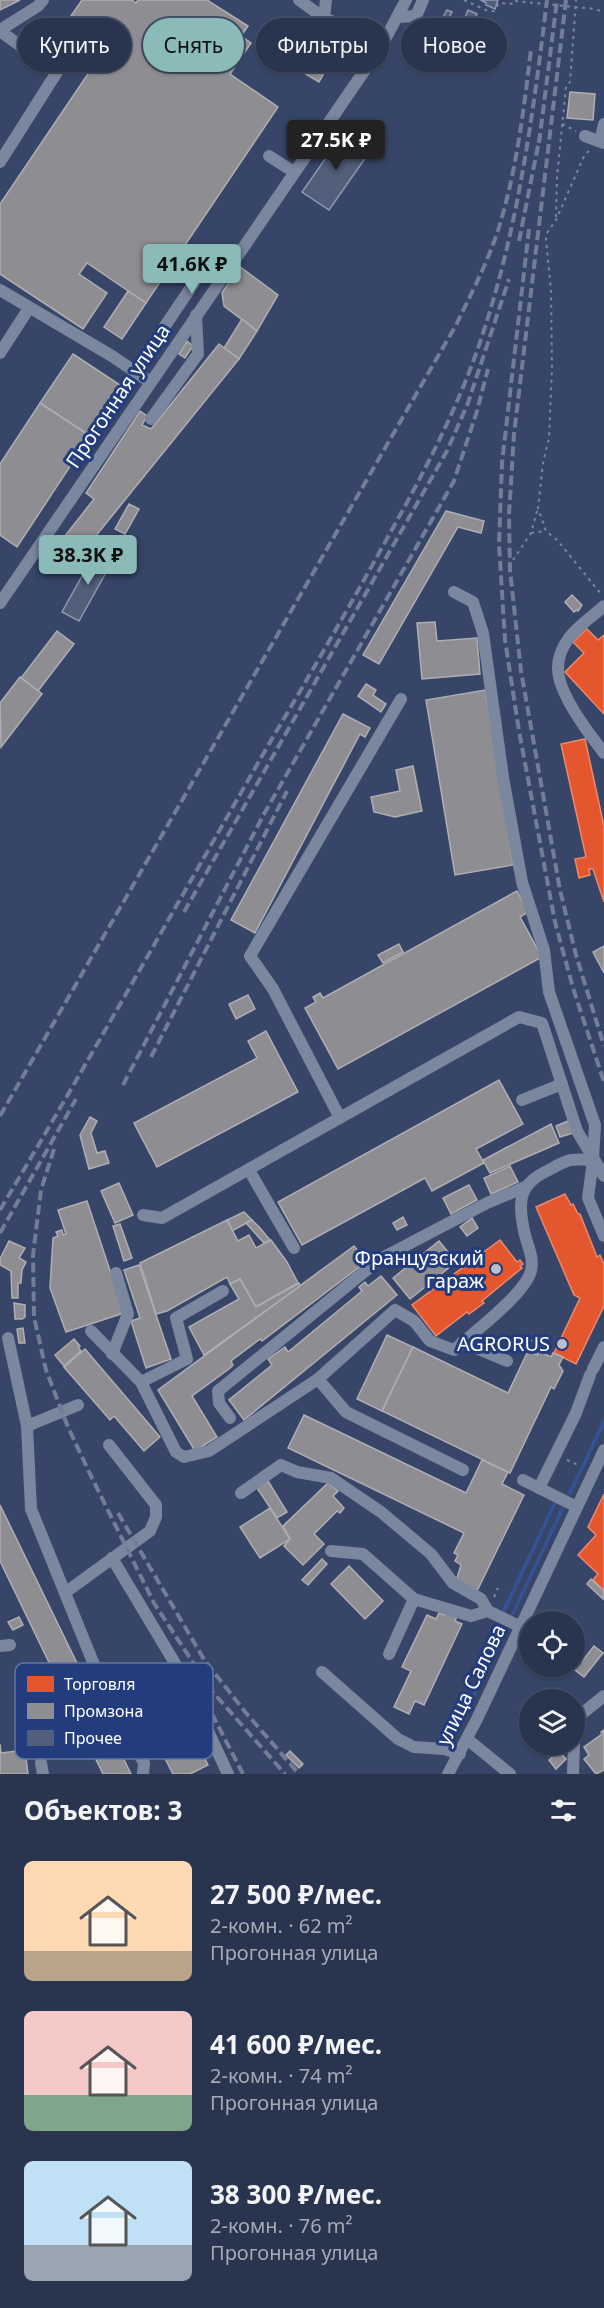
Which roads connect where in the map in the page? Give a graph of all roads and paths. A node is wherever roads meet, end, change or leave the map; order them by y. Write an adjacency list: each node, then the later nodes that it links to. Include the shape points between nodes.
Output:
1 (43, 0): 12 (street)
2 (299, 0): 11 (street)
3 (326, 0): 11 (street)
4 (406, 0): 10 (street, Прогонная улица)
5 (423, 0): 10 (street, via 416,16)
6 (464, 0): 8 (path, via 488,11 494,11 499,3 516,1)
7 (576, 0): 8 (path)
8 (575, 7): 9 (path); 21 (path)
9 (604, 12)
10 (398, 17): 13 (street, Прогонная улица)
11 (324, 18)
12 (0, 30): 19 (street, via 57,72)
13 (389, 33)
14 (363, 72): 20 (street, Прогонная улица)
15 (604, 124): 17 (street)
16 (585, 136): 17 (street)
17 (602, 142): 21 (path, via 585,154)
18 (269, 156): 20 (street)
19 (0, 162)
20 (294, 172): 22 (street, Прогонная улица, via 281,199)
21 (556, 220): 30 (path, via 546,239 552,369 549,438)
22 (233, 262): 25 (street, Прогонная улица); 27 (street, via 204,268)
23 (0, 290): 24 (street)
24 (29, 308): 26 (street); 27 (street)
25 (196, 315): 28 (street, Прогонная улица); 29 (street, via 198,354)
26 (0, 353)
27 (134, 372): 28 (street)
28 (150, 382): 36 (street, Прогонная улица, via 42,553 14,590)
29 (151, 419)
30 (538, 508): 31 (path); 32 (path)
31 (546, 531): 32 (path); 35 (path)
32 (531, 533): 33 (path)
33 (513, 560)
34 (454, 592): 43 (street, via 473,602 483,633 502,777 522,882 544,950 549,992 595,1125)
35 (604, 598)
36 (1, 599)
37 (604, 606): 39 (street, via 571,635 561,650 558,667 560,681 582,725)
38 (401, 699): 42 (street, via 250,956 273,989)
39 (604, 753)
40 (562, 1084): 41 (street); 42 (street, via 542,1023 519,1017); 43 (street, via 577,1131)
41 (522, 1100)
42 (340, 1118): 44 (street)
43 (593, 1160): 45 (street); 46 (street, via 571,1159 531,1179); 48 (street, via 588,1198)
44 (249, 1170): 47 (street, via 162,1218); 49 (street)
45 (604, 1176)
46 (525, 1187): 54 (street, via 522,1202 531,1272 520,1291); 62 (street, via 380,1259 218,1391 219,1403)
47 (143, 1215)
48 (604, 1236)
49 (294, 1248)
50 (116, 1274): 57 (street, via 128,1314)
51 (223, 1291): 60 (street, via 177,1318 187,1359)
52 (91, 1331): 57 (street)
53 (8, 1338): 63 (street)
54 (462, 1342): 58 (street); 59 (street, via 454,1350 430,1341 414,1321 395,1310)
55 (604, 1347): 68 (street)
56 (552, 1349): 58 (path, via 528,1340 516,1344)
57 (112, 1354): 60 (street)
58 (507, 1361)
59 (318, 1379): 60 (street, via 209,1451 184,1457 165,1434); 66 (street, via 346,1412)
60 (141, 1382)
61 (78, 1405): 63 (street)
62 (230, 1418)
63 (27, 1426): 73 (street, via 31,1509)
64 (109, 1445): 72 (street, via 156,1505 150,1531)
65 (603, 1456): 70 (street, улица Салова)
66 (463, 1470)
67 (523, 1480): 68 (street)
68 (539, 1488): 70 (street)
69 (241, 1493): 75 (street, via 281,1465 331,1478 381,1512 431,1554 453,1583 481,1599)
70 (577, 1507): 76 (street, улица Салова)
71 (331, 1551): 74 (street, via 363,1554)
72 (112, 1558): 73 (street); 81 (street)
73 (66, 1592): 80 (street)
74 (414, 1599): 75 (street, via 471,1616); 79 (street)
75 (488, 1611): 77 (street)
76 (528, 1611)
77 (519, 1626)
78 (519, 1629): 85 (street, улица Салова)
79 (389, 1654)
80 (94, 1663)
81 (175, 1663)
82 (322, 1672): 87 (street, via 398,1739 414,1747)
83 (604, 1696): 84 (street)
84 (585, 1711)
85 (467, 1739): 87 (street, улица Салова); 93 (street)
86 (213, 1742): 91 (street)
87 (460, 1754): 92 (street, улица Салова)
88 (574, 1755): 94 (street)
89 (142, 1759): 90 (street)
90 (143, 1774)
91 (228, 1774)
92 (448, 1774)
93 (510, 1774)
94 (573, 1774)

